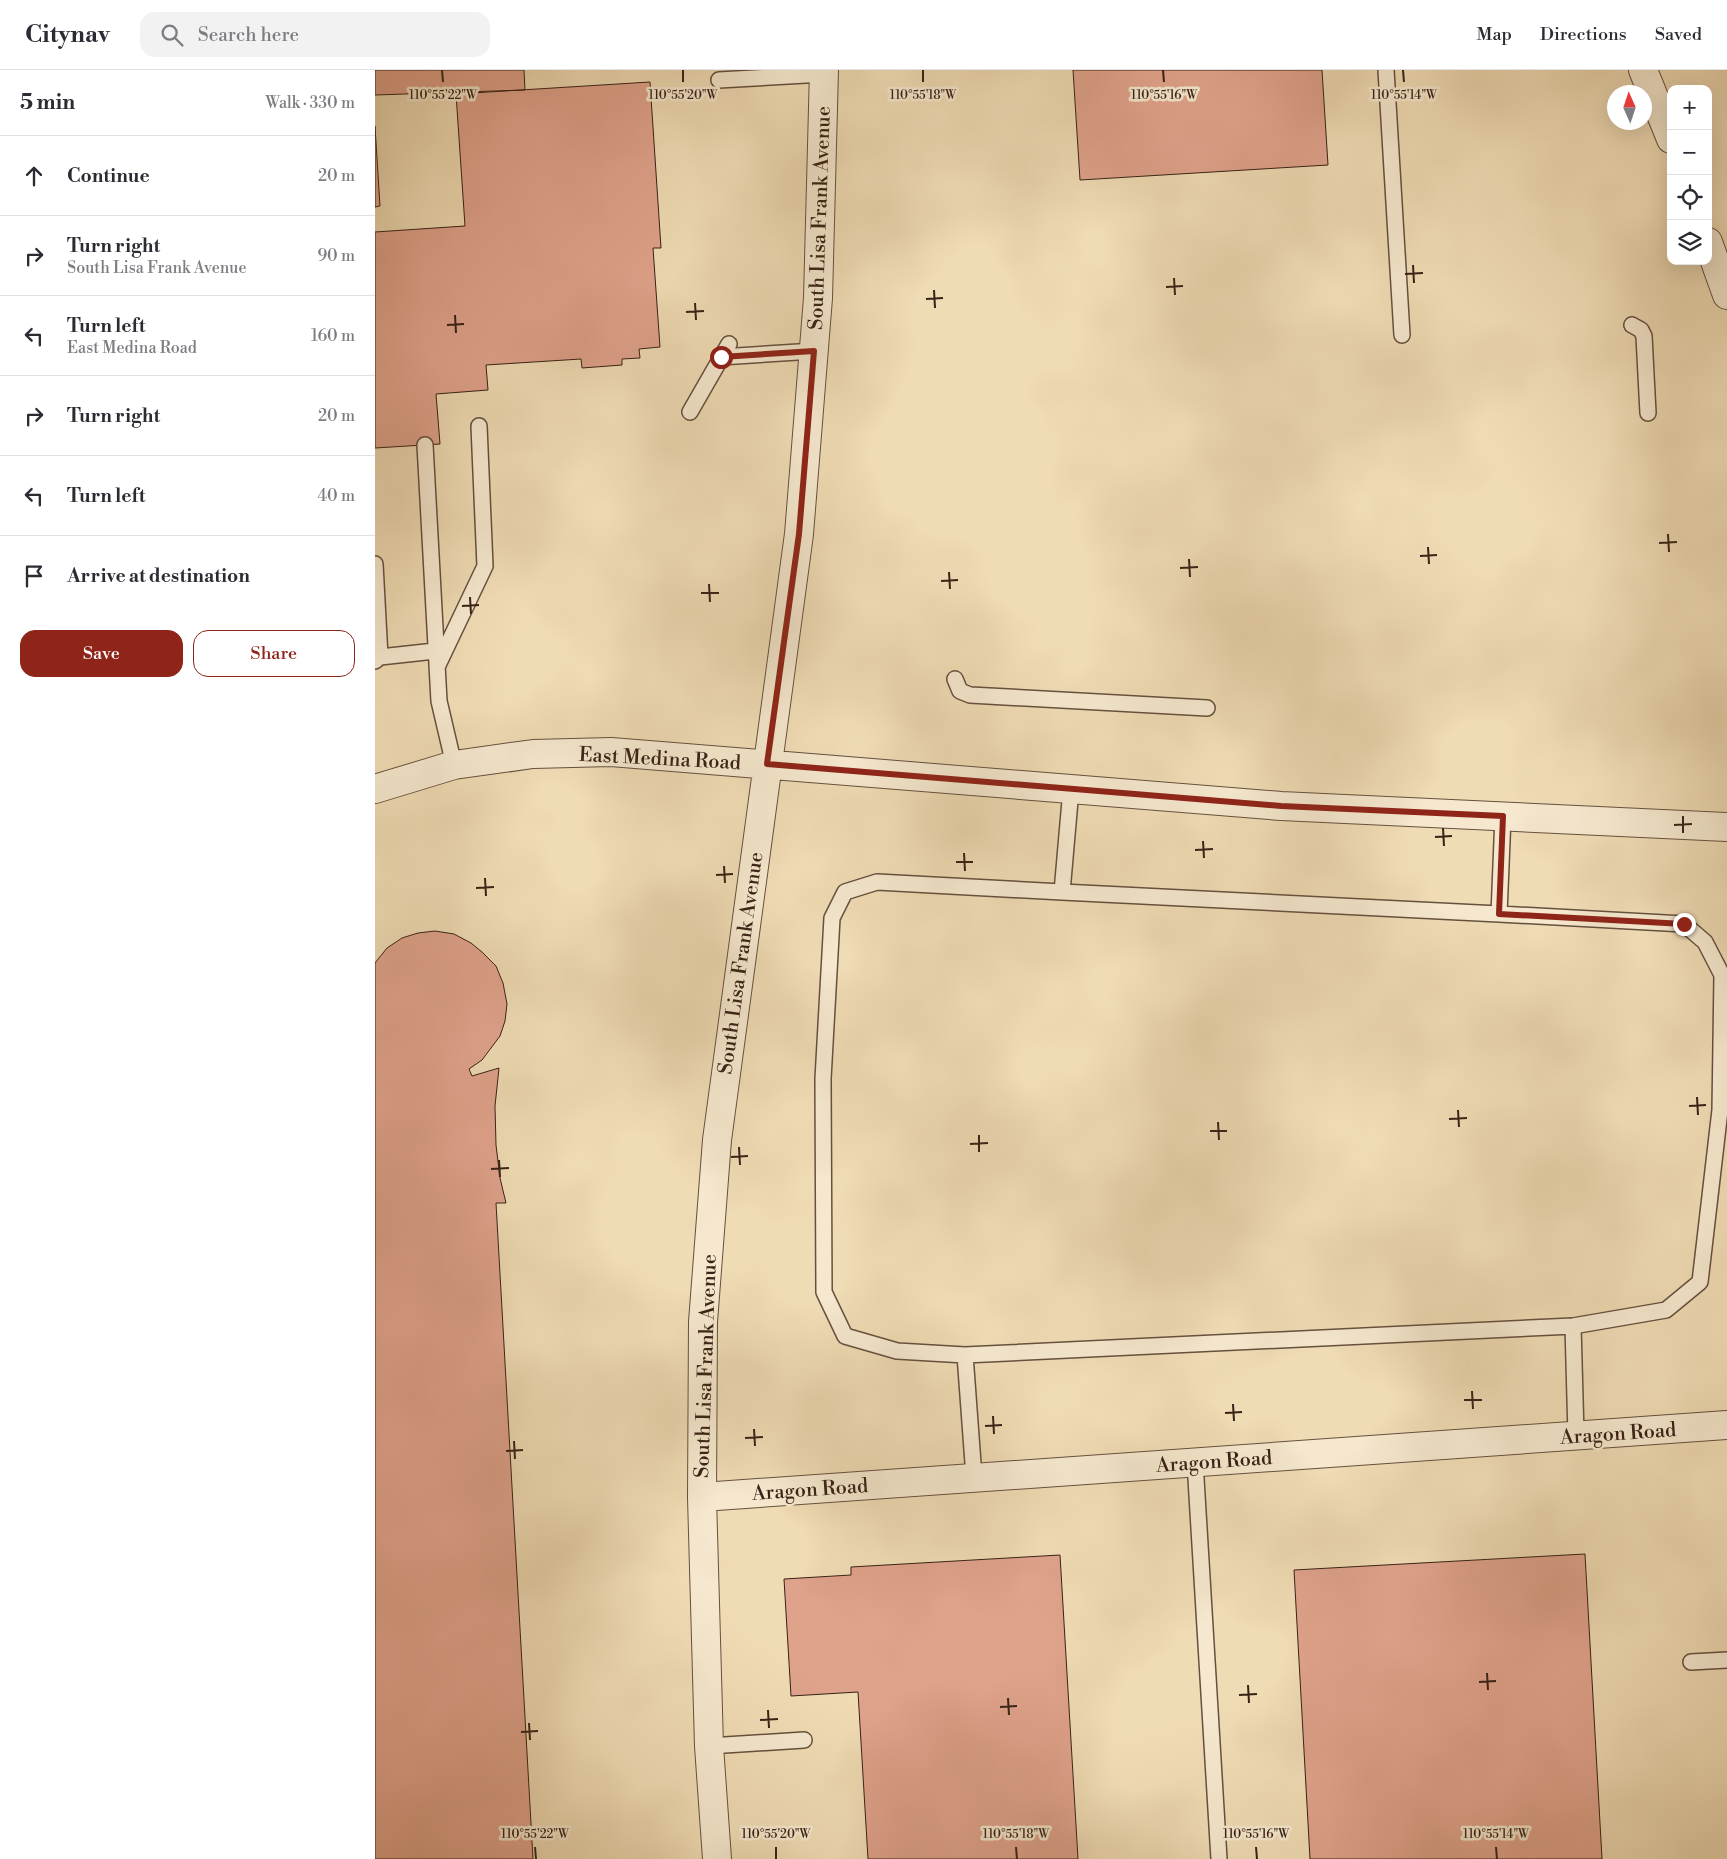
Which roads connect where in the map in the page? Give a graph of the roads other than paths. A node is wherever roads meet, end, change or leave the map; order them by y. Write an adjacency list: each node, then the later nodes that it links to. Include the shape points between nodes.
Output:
1 (1386, 70): 9 (lane)
2 (1643, 70): 5 (street)
3 (824, 72): 4 (lane); 10 (street, South Lisa Frank Avenue)
4 (719, 80)
5 (1667, 130)
6 (1712, 253): 7 (street)
7 (1727, 295)
8 (1632, 325): 12 (lane, via 1644,336)
9 (1402, 335)
10 (814, 351): 11 (lane, via 725,350); 21 (street, South Lisa Frank Avenue, via 799,534)
11 (690, 412)
12 (1648, 413)
13 (479, 426): 16 (lane, via 485,566)
14 (425, 445): 16 (lane)
15 (375, 564): 17 (lane)
16 (441, 650): 17 (lane); 20 (lane, via 437,669 439,701)
17 (378, 659)
18 (955, 679): 19 (lane, via 960,691 970,695)
19 (1207, 708)
20 (454, 764): 21 (street, East Medina Road, via 533,754 611,752); 22 (street, East Medina Road)
21 (767, 764): 23 (street, East Medina Road); 34 (street, South Lisa Frank Avenue, via 717,1140 703,1322)
22 (375, 789)
23 (1071, 789): 24 (street, East Medina Road, via 1281,806); 26 (lane)
24 (1503, 816): 25 (street, East Medina Road); 27 (lane)
25 (1727, 827)
26 (1062, 892): 27 (lane); 29 (lane, via 877,882 845,892 832,918 823,1079 824,1292 845,1336 897,1351)
27 (1499, 914): 28 (lane, via 1684,924 1705,942 1721,974 1720,1110 1701,1282 1666,1310)
28 (1573, 1326): 29 (lane); 31 (lane)
29 (965, 1355): 33 (lane)
30 (1727, 1425): 31 (street, Aragon Road)
31 (1576, 1436): 32 (street, Aragon Road)
32 (1195, 1462): 33 (street, Aragon Road); 40 (lane)
33 (974, 1477): 34 (street, Aragon Road)
34 (702, 1496): 38 (street, South Lisa Frank Avenue)
35 (1727, 1660): 36 (lane)
36 (1691, 1662)
37 (804, 1740): 38 (lane)
38 (709, 1746): 39 (street, South Lisa Frank Avenue)
39 (717, 1859)
40 (1219, 1859)

